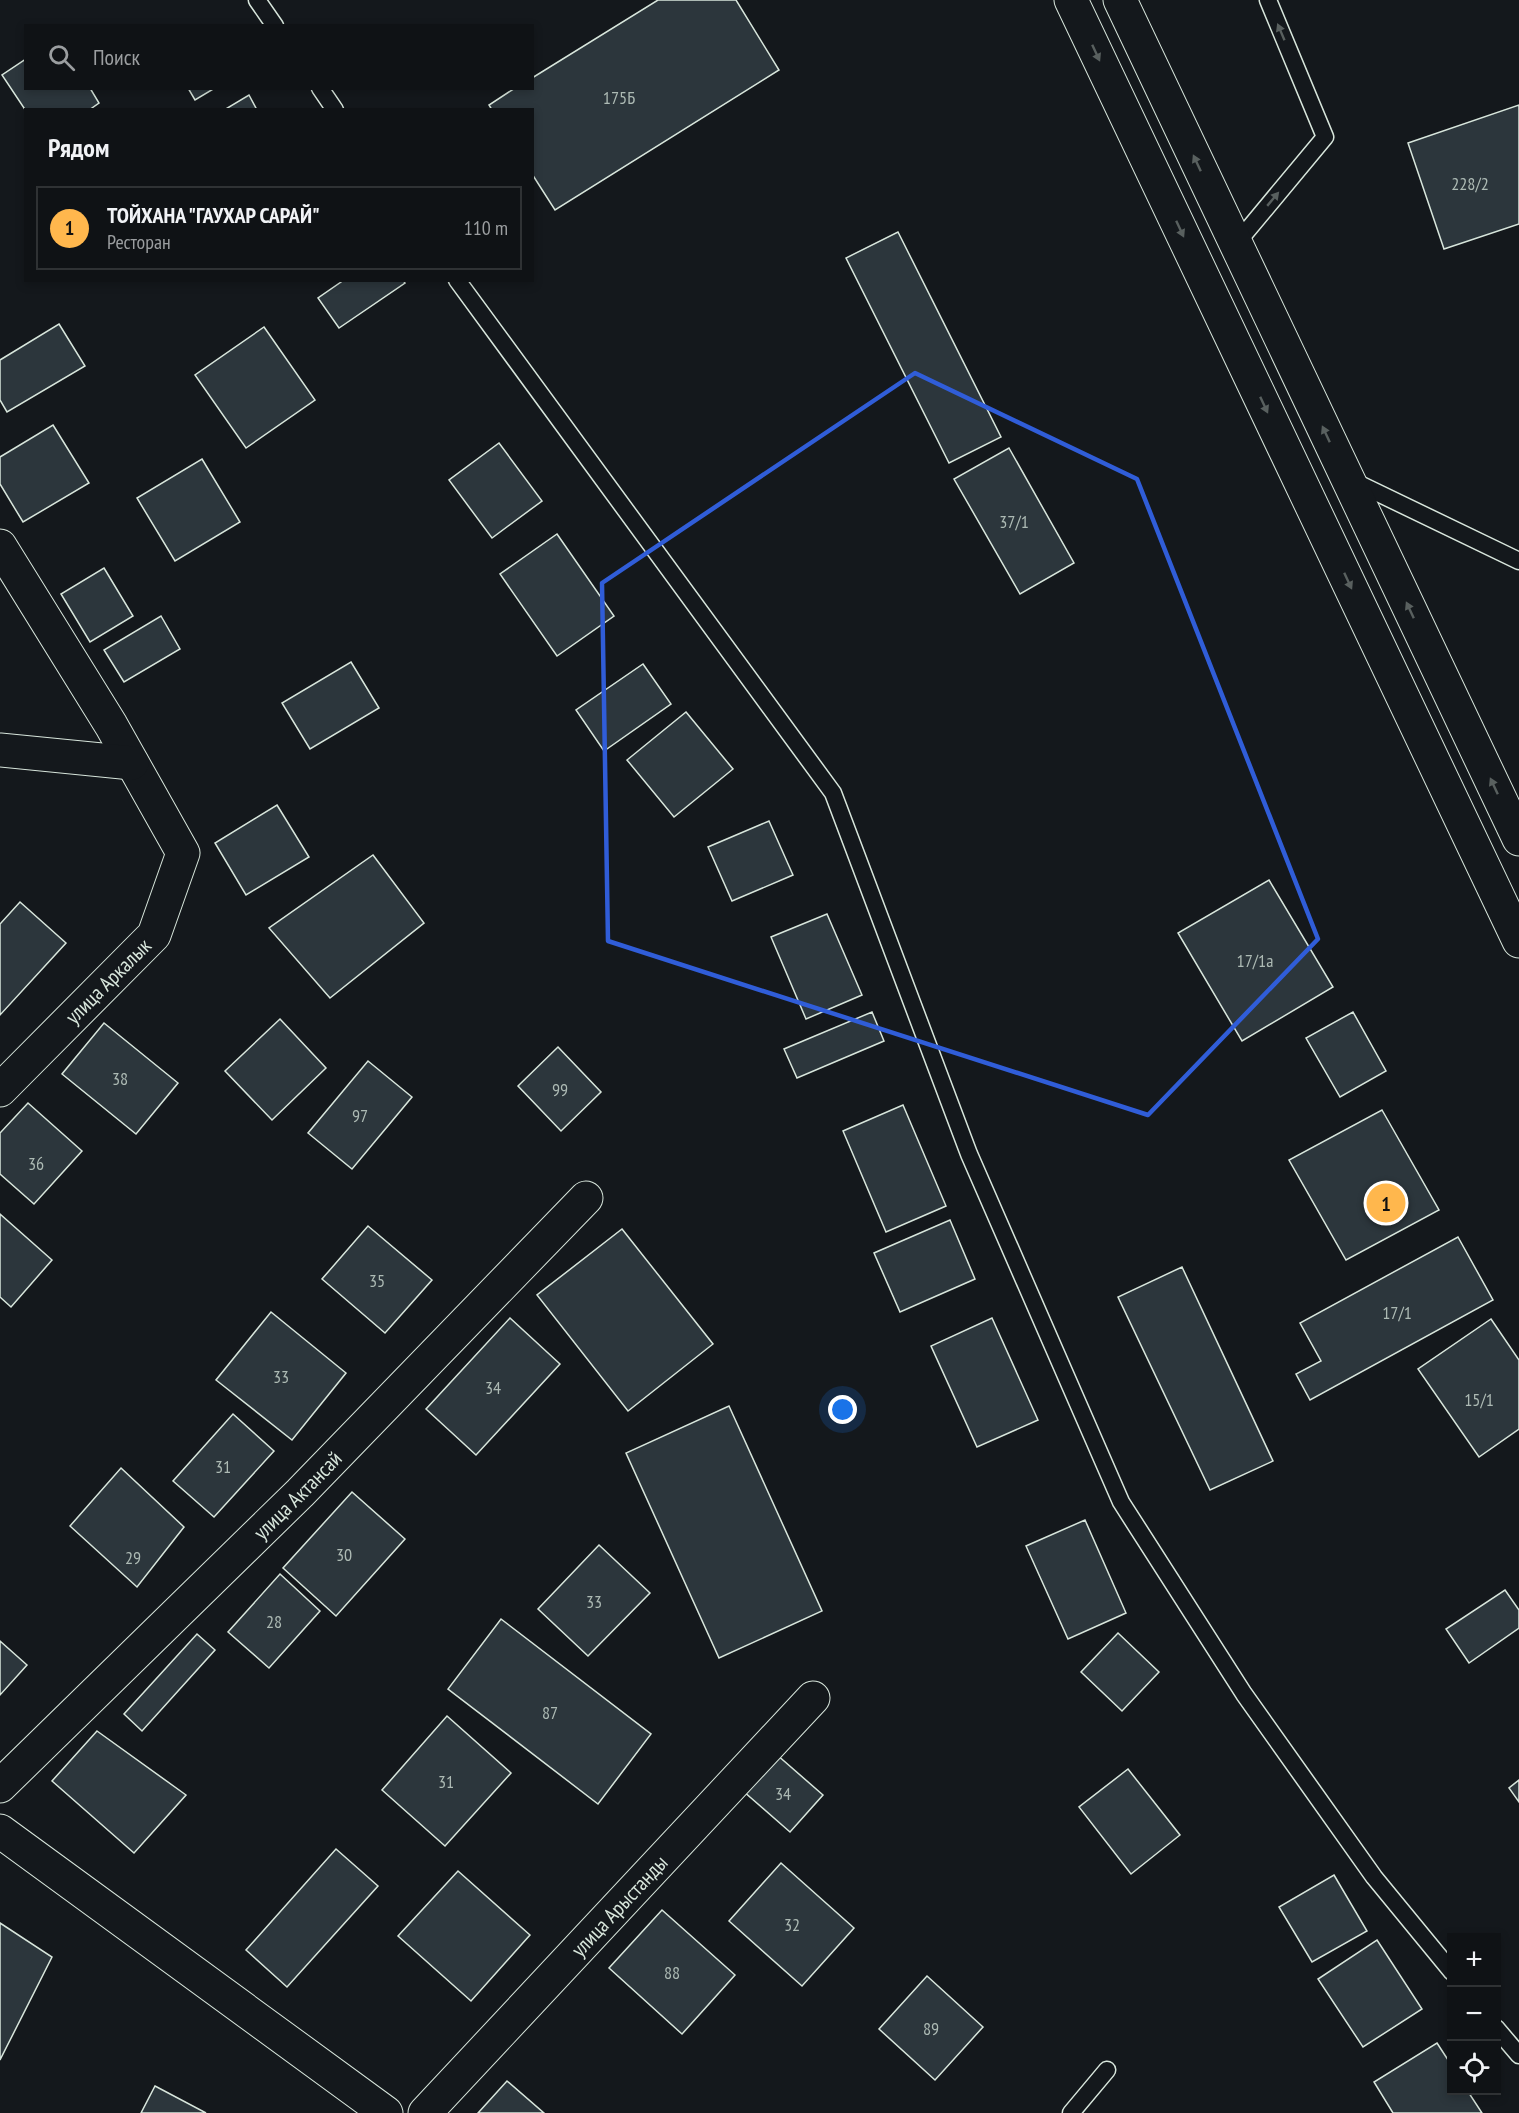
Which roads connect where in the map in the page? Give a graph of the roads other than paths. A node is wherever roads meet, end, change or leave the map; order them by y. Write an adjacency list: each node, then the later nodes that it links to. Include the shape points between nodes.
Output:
1 (257, 0): 5 (lane)
2 (1071, 0): 16 (main road, one-way to 16)
3 (1120, 0): 8 (main road, one-way to 3)
4 (1268, 0): 8 (lane, one-way to 4, via 1325,137)
5 (274, 24)
6 (321, 90): 7 (lane)
7 (334, 108)
8 (1236, 244): 10 (main road, one-way to 8)
9 (458, 282): 22 (lane, via 833,793 969,1154 1121,1502 1251,1704 1374,1877)
10 (1348, 479): 12 (lane); 15 (main road, one-way to 10)
11 (0, 546): 14 (main road)
12 (1519, 561)
13 (0, 750): 14 (main road)
14 (132, 763): 17 (main road, улица Аркалык, via 183,853 154,935)
15 (1519, 839)
16 (1519, 941)
17 (0, 1090)
18 (586, 1198): 20 (main road, улица Актансай, via 300,1493)
19 (813, 1698): 27 (main road, улица Арыстанды)
20 (0, 1786)
21 (0, 1832): 26 (main road)
22 (1447, 1966)
23 (1501, 2033): 24 (lane)
24 (1519, 2055)
25 (1107, 2070): 28 (lane)
26 (386, 2113)
27 (425, 2113)
28 (1071, 2113)

